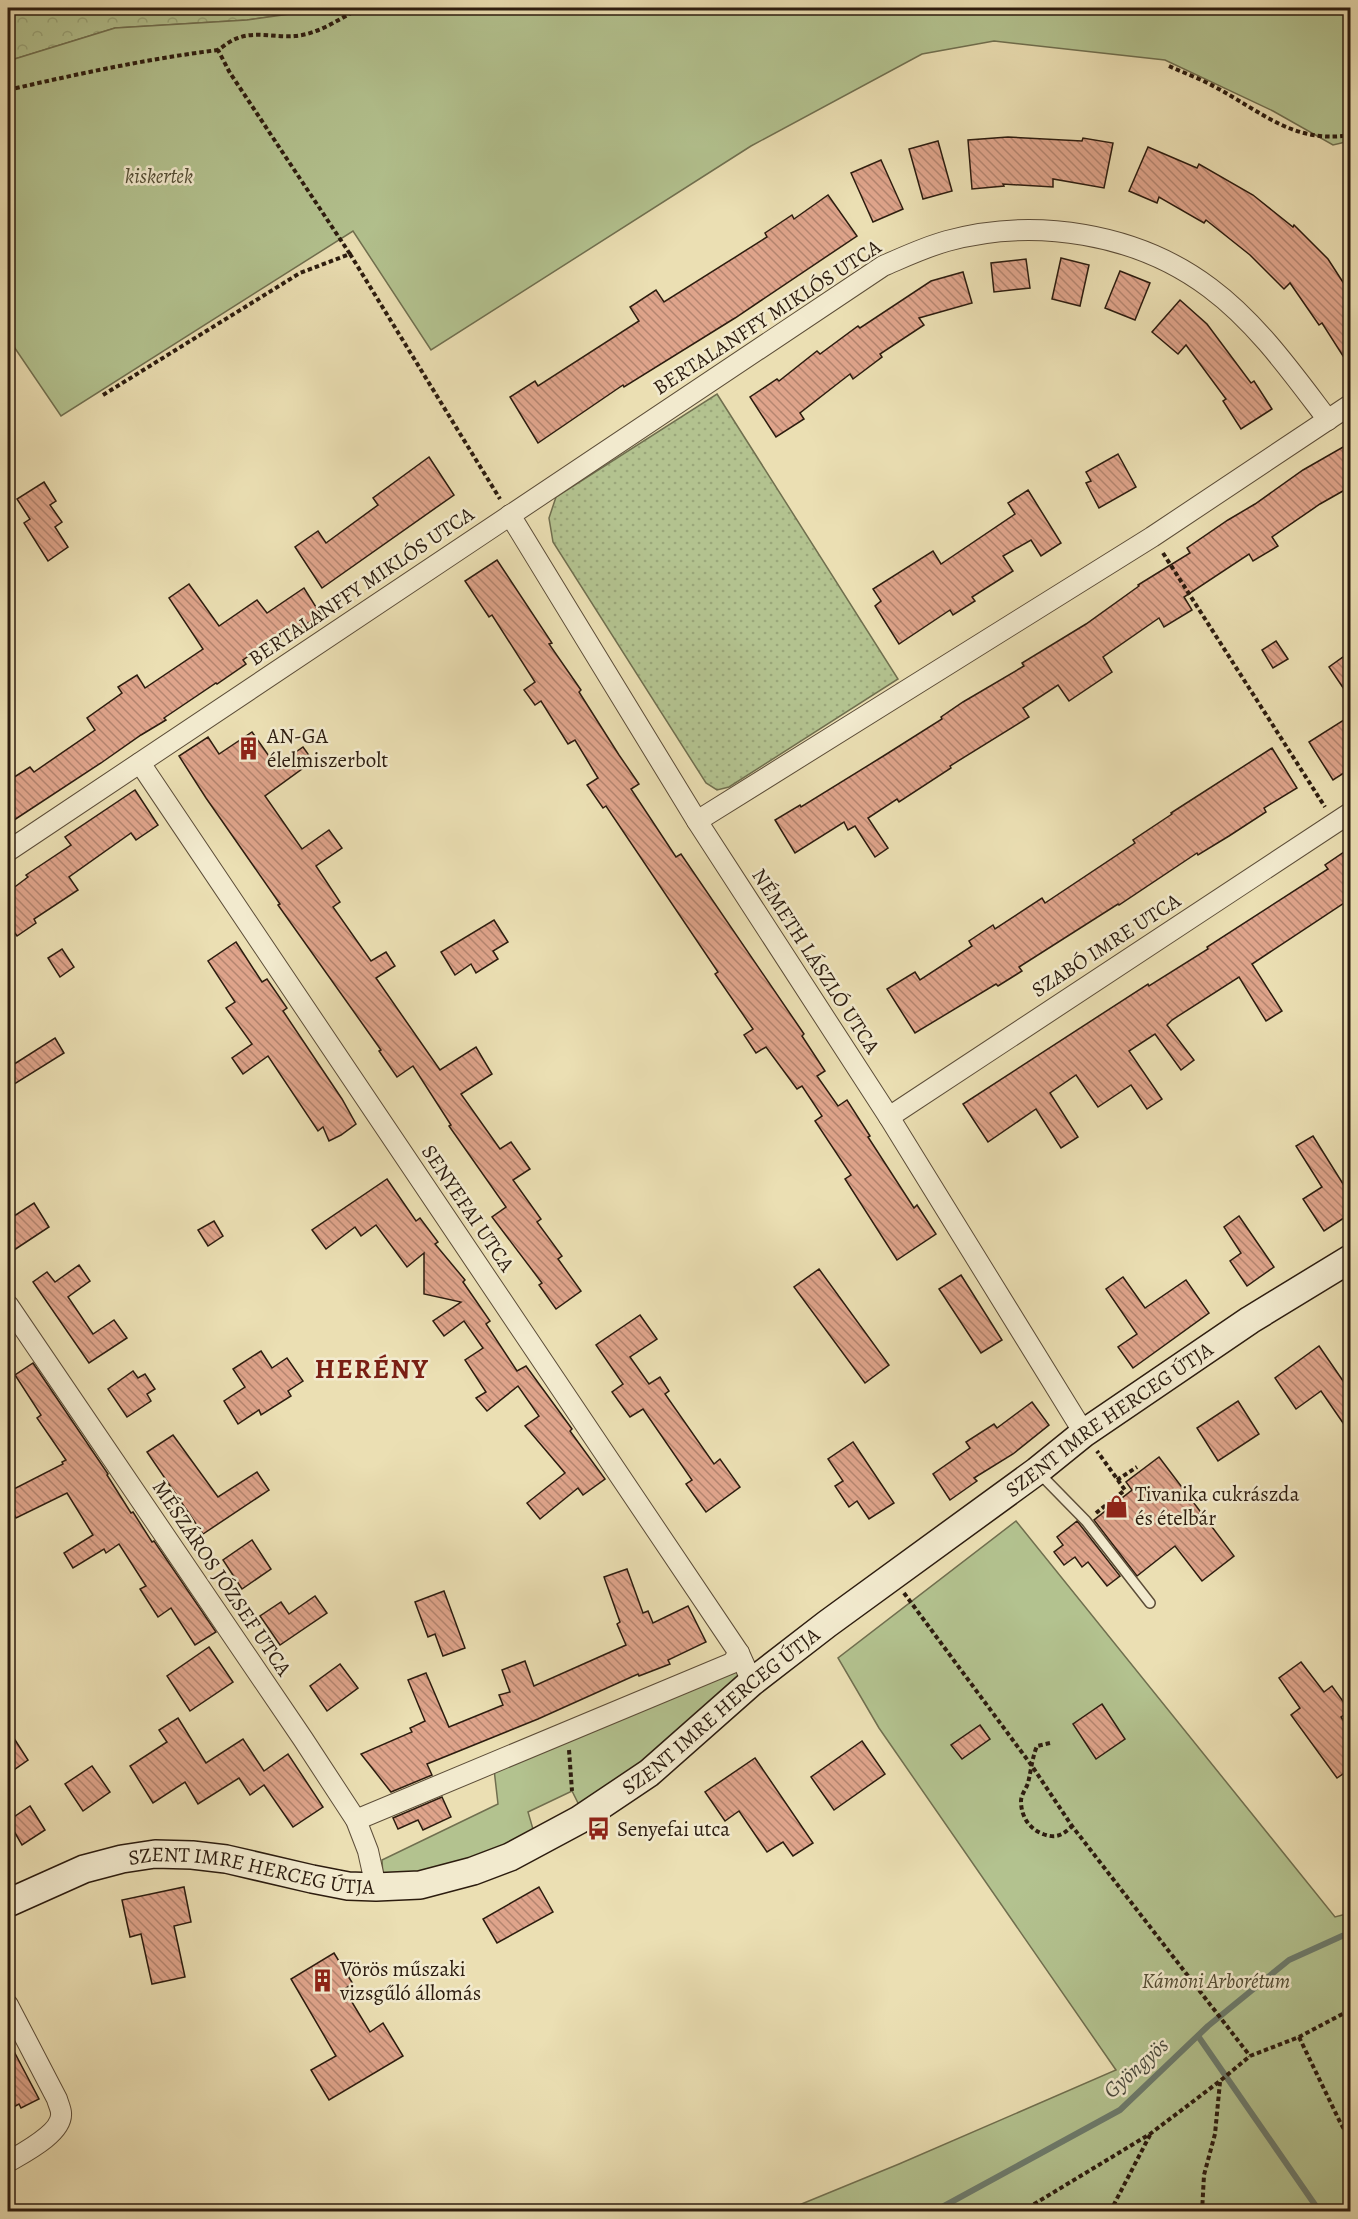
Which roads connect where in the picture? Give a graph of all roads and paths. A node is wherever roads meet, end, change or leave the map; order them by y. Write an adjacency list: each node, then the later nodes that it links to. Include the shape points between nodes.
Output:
1 (360, 8): 2 (path, via 310,33 248,36)
2 (218, 50): 4 (path, via 116,66); 6 (path)
3 (1169, 66): 5 (path, via 1215,86 1298,133 1330,138)
4 (8, 90)
5 (1350, 135)
6 (350, 254): 7 (path, via 300,273); 10 (path)
7 (103, 395)
8 (1350, 405): 9 (street)
9 (1328, 420): 10 (street, BERTALANFFY MIKLÓS UTCA, via 1245,319 1180,267 1114,241 1076,234 980,234 946,241 883,266); 11 (street)
10 (510, 515): 12 (street, BERTALANFFY MIKLÓS UTCA); 14 (street, NÉMETH LÁSZLÓ UTCA)
11 (1152, 537): 13 (path); 14 (street)
12 (140, 763): 15 (street, BERTALANFFY MIKLÓS UTCA); 26 (street, SENYEFAI UTCA)
13 (1343, 818): 16 (street, SZABÓ IMRE UTCA)
14 (697, 822): 16 (street, NÉMETH LÁSZLÓ UTCA)
15 (8, 851)
16 (889, 1117): 19 (street, NÉMETH LÁSZLÓ UTCA)
17 (1350, 1259): 19 (main road, SZENT IMRE HERCEG ÚTJA, via 1250,1320)
18 (8, 1305): 32 (street, MÉSZÁROS JÓZSEF UTCA)
19 (1084, 1433): 21 (main road, SZENT IMRE HERCEG ÚTJA); 22 (path)
20 (1137, 1467): 22 (path)
21 (1037, 1471): 23 (lane); 27 (main road, SZENT IMRE HERCEG ÚTJA, via 826,1624)
22 (1117, 1480): 23 (path, via 1125,1490)
23 (1086, 1521): 25 (lane)
24 (912, 1602): 30 (path)
25 (1150, 1603)
26 (739, 1653): 27 (street, SENYEFAI UTCA); 28 (street, SZENT IMRE HERCEG ÚTJA, via 732,1663)
27 (753, 1682): 34 (main road, SZENT IMRE HERCEG ÚTJA, via 648,1773 579,1820 510,1857 473,1871 420,1885)
28 (568, 1732): 31 (path); 32 (street, SZENT IMRE HERCEG ÚTJA)
29 (1050, 1743): 30 (path, via 1037,1746)
30 (1032, 1766): 33 (path); 33 (path, via 1021,1799 1029,1827 1054,1837)
31 (572, 1791)
32 (356, 1821): 34 (street, MÉSZÁROS JÓZSEF UTCA)
33 (1072, 1826): 39 (path)
34 (376, 1887): 35 (main road, SZENT IMRE HERCEG ÚTJA, via 348,1886 226,1859 155,1854 84,1869)
35 (8, 1903)
36 (8, 2006): 43 (street, via 62,2114 50,2135)
37 (1350, 2010): 38 (path)
38 (1299, 2037): 39 (path); 42 (path)
39 (1250, 2056): 40 (path)
40 (1220, 2081): 41 (path); 46 (path)
41 (1150, 2134): 44 (path); 45 (path)
42 (1350, 2139)
43 (8, 2162)
44 (1021, 2211)
45 (1110, 2211)
46 (1202, 2211)

